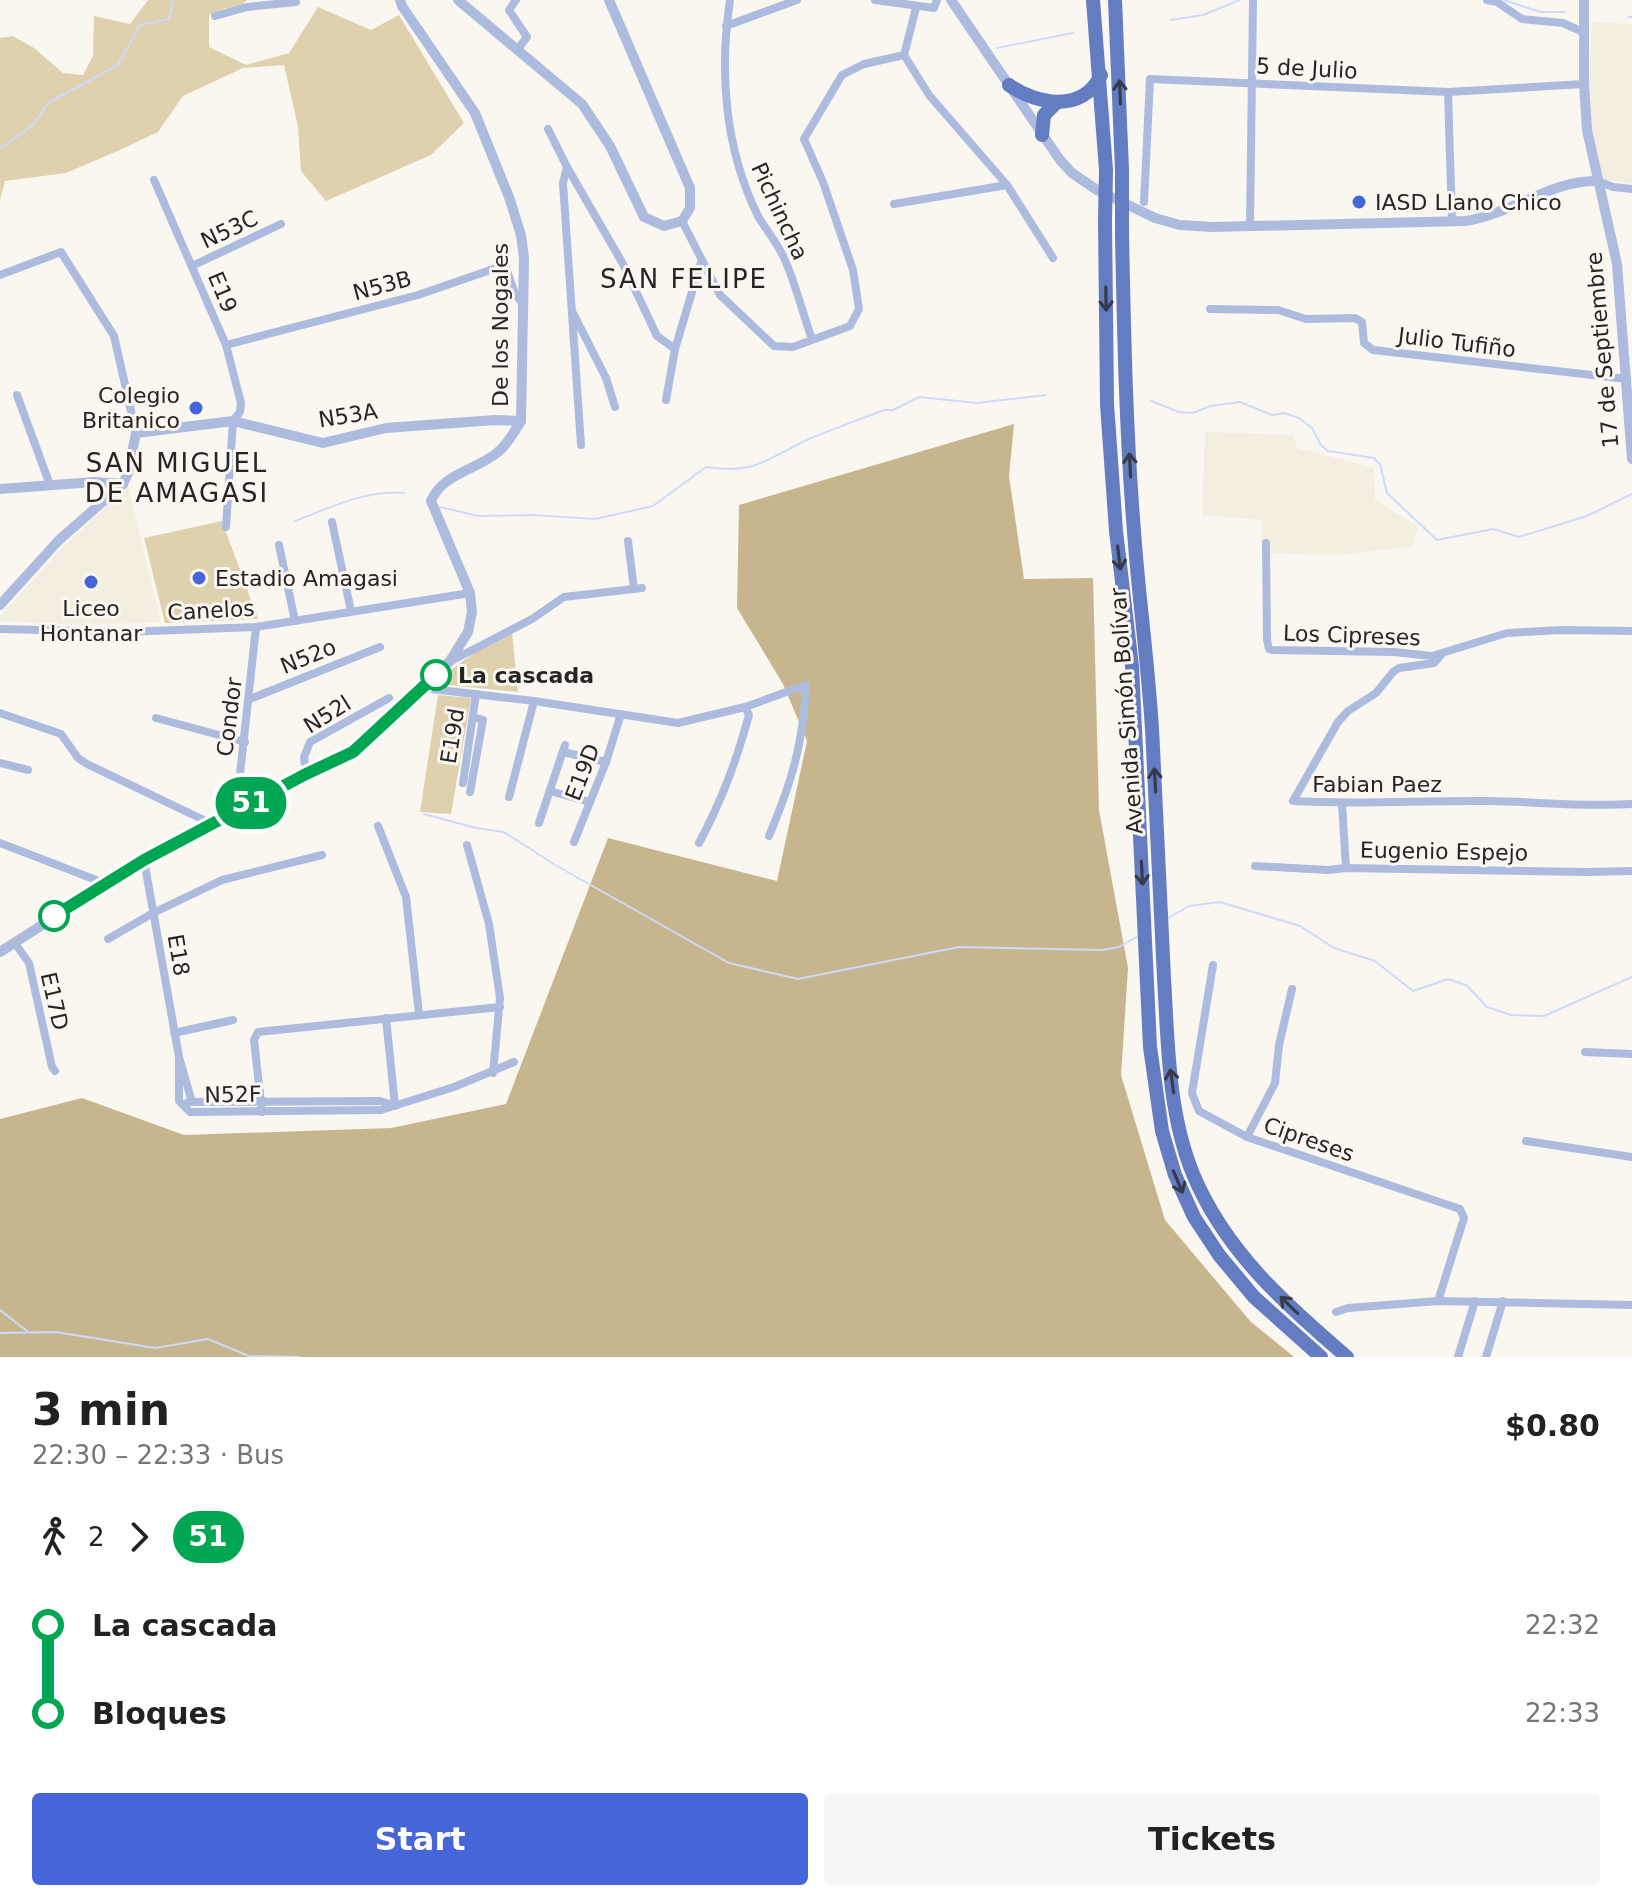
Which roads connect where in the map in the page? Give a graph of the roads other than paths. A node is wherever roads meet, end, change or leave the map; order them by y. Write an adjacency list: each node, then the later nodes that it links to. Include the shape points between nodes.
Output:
1 (400, 0): 48 (street, De los Nogales, via 475,113 504,183 523,247)
2 (458, 0): 22 (street)
3 (516, 0): 22 (street, via 509,10 527,37)
4 (609, 0): 40 (street, via 690,188 690,208)
5 (730, 0): 20 (street, Pichincha)
6 (797, 0): 20 (street)
7 (875, 0): 18 (street)
8 (937, 0): 18 (street, via 934,8)
9 (965, 0): 17 (street)
10 (1093, 0): 24 (highway, Avenida Simón Bolívar)
11 (1115, 0): 149 (highway, Avenida Simón Bolívar, one-way to 11, bridge, via 1305,1321 1228,1239 1208,1206 1179,1130 1168,1055 1150,686 1126,405)
12 (1487, 0): 21 (street, via 1522,19 1563,23)
13 (1584, 0): 21 (street, 17 de Septiembre)
14 (296, 2): 16 (street)
15 (1252, 2): 25 (street)
16 (249, 4): 19 (street)
17 (953, 4): 27 (street)
18 (916, 8): 23 (street)
19 (215, 16)
20 (726, 26): 52 (street, Pichincha, via 726,100 741,176 785,258)
21 (1585, 33): 26 (street, 17 de Septiembre)
22 (518, 49): 40 (street, via 590,114 644,217 664,226)
23 (904, 55): 36 (street, via 941,111); 52 (street, via 842,75 805,135 853,270 859,303 850,326)
24 (1101, 75): 29 (highway, via 1089,92); 31 (highway, Avenida Simón Bolívar)
25 (1252, 83): 28 (street, 5 de Julio); 38 (street, 5 de Julio, via 1150,79); 43 (street)
26 (1584, 84): 28 (street, 5 de Julio); 35 (street, 17 de Septiembre)
27 (1009, 85): 29 (highway, via 1032,98); 32 (street)
28 (1448, 92): 41 (street)
29 (1064, 101): 31 (highway, via 1085,106); 32 (highway, via 1044,115)
30 (548, 129): 33 (street)
31 (1105, 131): 148 (highway, Avenida Simón Bolívar, one-way to 148, bridge, via 1107,404 1132,666 1150,1047 1162,1131 1194,1217 1219,1255 1254,1297)
32 (1042, 135): 43 (street, via 1086,183 1155,218 1196,227)
33 (567, 167): 49 (street, via 563,183); 54 (street, via 657,336)
34 (154, 180): 46 (street, E19)
35 (1597, 181): 37 (street); 41 (street, via 1478,219); 51 (street, 17 de Septiembre)
36 (1007, 185): 39 (street); 44 (street)
37 (1632, 189)
38 (1144, 202)
39 (894, 204)
40 (682, 221): 45 (street)
41 (1452, 221): 43 (street)
42 (281, 224): 46 (street, N53C)
43 (1250, 225)
44 (1053, 258)
45 (701, 262): 52 (street, via 725,302 774,346); 54 (street)
46 (192, 266): 53 (street, E19)
47 (0, 275): 61 (street, via 61,252 114,336)
48 (522, 303): 53 (street, N53B, via 505,265 418,295); 60 (street, De los Nogales)
49 (571, 309): 58 (street); 62 (street)
50 (1210, 309): 55 (street, Julio Tufiño, via 1278,310 1306,319 1355,318 1362,322 1364,343 1373,350)
51 (1628, 335): 55 (street, 17 de Septiembre)
52 (812, 339)
53 (226, 345): 59 (street, E19, via 241,403)
54 (675, 349): 57 (street)
55 (1627, 379): 63 (street, 17 de Septiembre)
56 (17, 395): 65 (street)
57 (666, 400)
58 (615, 407)
59 (233, 421): 60 (street, N53A, via 323,443 386,428); 61 (street, N53A); 68 (street, E19)
60 (521, 421): 72 (street, De los Nogales, via 496,454 446,482 431,501)
61 (136, 433): 64 (street)
62 (581, 445)
63 (1632, 459)
64 (123, 484): 65 (street); 73 (street, via 59,540)
65 (50, 485): 66 (street)
66 (0, 489)
67 (332, 522): 74 (street)
68 (226, 527)
69 (628, 541): 81 (street, via 638,588 564,597)
70 (1266, 543): 80 (street, Los Cipreses, via 1269,649)
71 (279, 545): 75 (street)
72 (470, 593): 74 (street, Canelos); 81 (street, De los Nogales, via 468,632)
73 (0, 605)
74 (351, 611): 75 (street, Canelos)
75 (295, 621): 76 (street, Canelos)
76 (256, 627): 77 (street, Canelos); 85 (street, Condor)
77 (0, 629)
78 (1632, 631): 80 (street, Los Cipreses, via 1507,633)
79 (380, 647): 85 (street, N52o)
80 (1441, 655): 102 (street, Fabian Paez, via 1434,663 1399,668 1376,693 1348,711 1293,801)
81 (450, 661): 82 (street, De los Nogales)
82 (423, 688): 83 (street); 96 (street, De los Nogales, via 353,752)
83 (476, 694): 86 (street); 90 (street, E19d)
84 (389, 698): 96 (street, N52l, via 310,742 304,757)
85 (250, 699): 92 (street, Condor)
86 (534, 701): 89 (street); 100 (street)
87 (745, 707): 89 (street, via 687,723); 108 (street, via 806,685 801,747); 111 (street, via 749,715 738,756)
88 (0, 713): 106 (street, via 61,734 87,764)
89 (621, 714): 93 (street, E19D)
90 (473, 717): 97 (street, E19d); 99 (street, via 483,720)
91 (156, 718): 92 (street)
92 (245, 742): 104 (street, Condor)
93 (606, 762): 98 (street, via 564,748); 101 (street, E19D)
94 (0, 763): 95 (street)
95 (28, 770)
96 (306, 774): 104 (street, De los Nogales)
97 (463, 783)
98 (550, 791): 101 (street); 105 (street)
99 (470, 792)
100 (509, 797)
101 (590, 802): 109 (street, E19D)
102 (1342, 804): 103 (street, Fabian Paez); 116 (street)
103 (1632, 804)
104 (236, 811): 106 (street, De los Nogales)
105 (539, 823)
106 (212, 824): 114 (street, De los Nogales)
107 (378, 826): 126 (street, via 406,897)
108 (769, 836)
109 (574, 842)
110 (0, 843): 118 (street)
111 (699, 843)
112 (467, 845): 125 (street, via 489,924)
113 (322, 855): 119 (street, via 222,880)
114 (144, 860): 118 (street, De los Nogales); 119 (street, E18)
115 (1255, 866): 116 (street, Eugenio Espejo)
116 (1346, 868): 117 (street, Eugenio Espejo)
117 (1632, 871)
118 (104, 883): 121 (street, De los Nogales)
119 (153, 913): 120 (street); 129 (street, E18)
120 (108, 939)
121 (14, 942): 122 (street, De los Nogales); 134 (street, E17D, via 29,963)
122 (0, 952)
123 (1213, 965): 140 (street, Cipreses, via 1193,1099 1199,1111)
124 (1292, 989): 140 (street, via 1275,1083)
125 (500, 1007): 126 (street); 135 (street)
126 (419, 1014): 127 (street)
127 (386, 1018): 138 (street); 139 (street, via 258,1032 254,1040)
128 (233, 1020): 129 (street)
129 (174, 1033): 132 (street, E18)
130 (1585, 1052): 131 (street)
131 (1632, 1054)
132 (179, 1057): 136 (street, N52F); 137 (street, N52F)
133 (514, 1062): 135 (street, N52F)
134 (55, 1071)
135 (493, 1073): 138 (street, N52F)
136 (179, 1101): 137 (street); 139 (street, N52F, via 190,1112)
137 (192, 1102): 139 (street, N52F)
138 (395, 1106): 139 (street, N52F)
139 (261, 1107)
140 (1247, 1137): 143 (street, Cipreses, via 1460,1209 1464,1218)
141 (1526, 1141): 142 (street)
142 (1632, 1157)
143 (1438, 1301): 144 (street); 147 (street)
144 (1475, 1301): 145 (street); 150 (street)
145 (1503, 1301): 146 (street); 151 (street)
146 (1632, 1305)
147 (1336, 1312)
148 (1321, 1357)
149 (1347, 1357)
150 (1458, 1357)
151 (1486, 1357)

